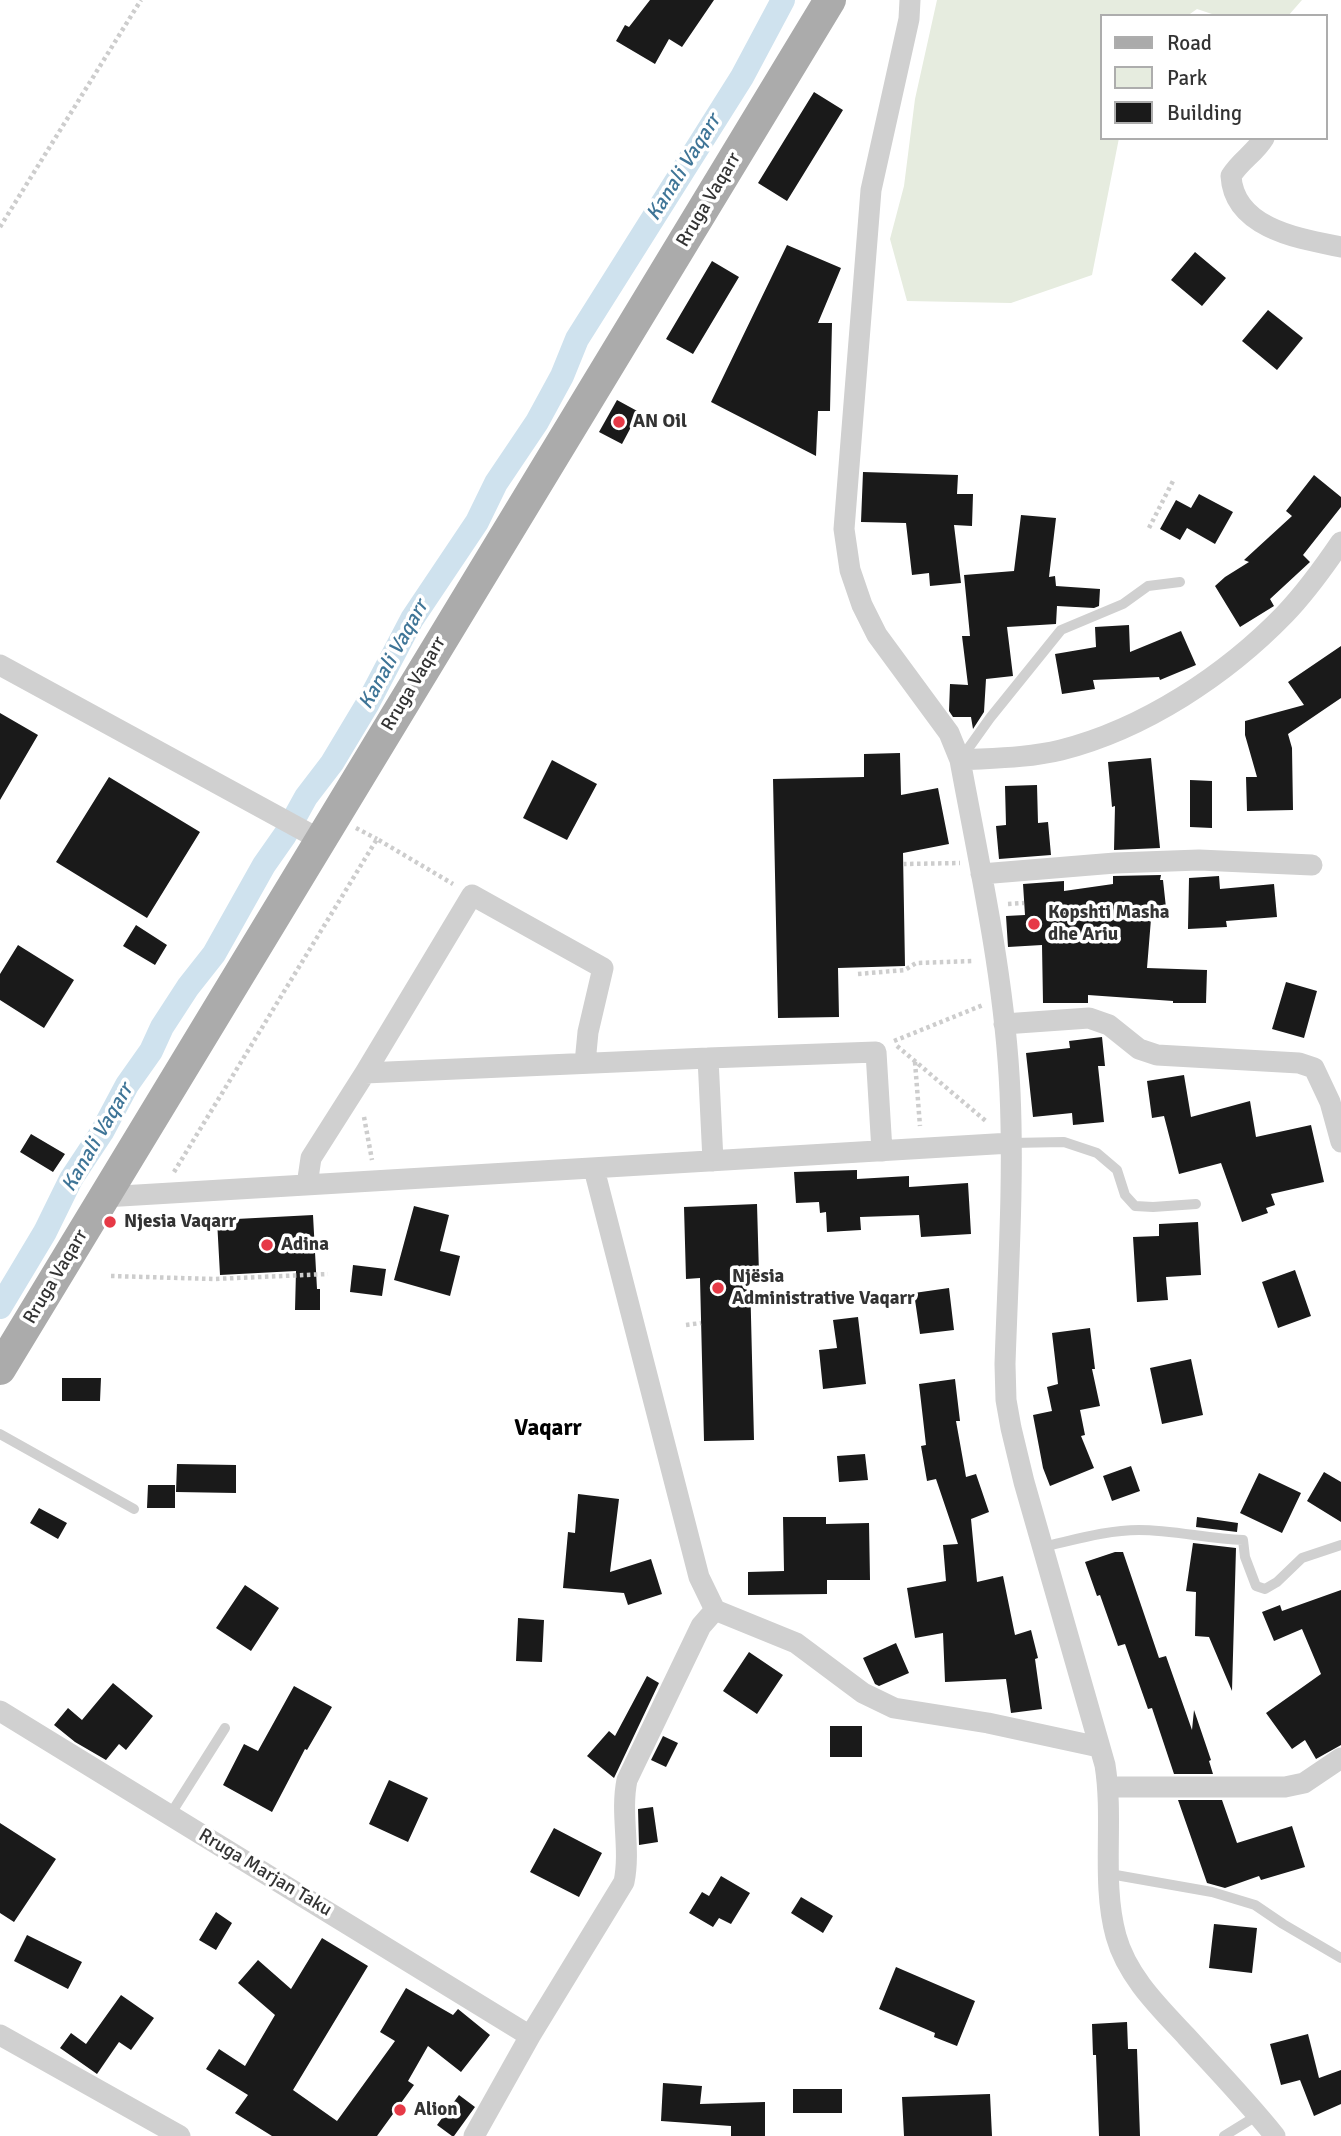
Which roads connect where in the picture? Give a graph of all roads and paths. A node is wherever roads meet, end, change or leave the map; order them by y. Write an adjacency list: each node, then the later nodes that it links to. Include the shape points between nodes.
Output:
1 (141, 0): 5 (path)
2 (830, 0): 14 (main road, Rruga Vaqarr)
3 (910, 0): 12 (street, via 871,190 844,529 850,570 872,625 948,733)
4 (1263, 140): 6 (street, via 1231,176 1239,202 1268,228)
5 (0, 227)
6 (1341, 247)
7 (1173, 481): 8 (path)
8 (1149, 528)
9 (1341, 542): 12 (street, via 1285,614 1241,654 1166,708 1060,750)
10 (1180, 582): 12 (lane, via 1147,586 1123,604 1061,630)
11 (0, 665): 14 (street)
12 (960, 760): 19 (street)
13 (358, 829): 15 (path)
14 (309, 834): 38 (main road, Rruga Vaqarr)
15 (377, 839): 20 (path); 37 (path)
16 (960, 863): 17 (path)
17 (903, 864)
18 (1312, 865): 19 (street, via 1199,860)
19 (981, 874): 23 (street)
20 (472, 895): 27 (street, via 603,968); 28 (street)
21 (977, 961): 22 (path, via 916,963 905,970)
22 (858, 974)
23 (1001, 998): 24 (street); 26 (path, via 892,1042)
24 (1004, 1024): 29 (street, via 1089,1018 1157,1055 1299,1063 1314,1068 1331,1102); 30 (street)
25 (708, 1058): 27 (street); 32 (street, via 876,1052); 33 (street)
26 (915, 1062): 30 (path); 31 (path)
27 (585, 1063): 28 (street)
28 (362, 1078): 35 (path); 36 (street, via 311,1158)
29 (1341, 1142)
30 (1011, 1143): 31 (street); 39 (lane, via 1064,1142 1097,1153 1117,1170 1125,1195 1135,1206); 48 (street, via 1006,1400)
31 (921, 1148): 32 (street)
32 (882, 1151): 33 (street)
33 (713, 1161): 34 (street)
34 (594, 1169): 35 (street); 49 (street, via 699,1577)
35 (377, 1181): 36 (street)
36 (307, 1185): 37 (street)
37 (160, 1193): 38 (street)
38 (104, 1197): 44 (main road, Rruga Vaqarr)
39 (1196, 1204)
40 (328, 1274): 41 (path, via 214,1279)
41 (111, 1276)
42 (701, 1323): 43 (path)
43 (686, 1325)
44 (3, 1359)
45 (0, 1434): 46 (lane)
46 (134, 1509)
47 (1341, 1545): 48 (lane, via 1302,1558 1265,1589 1256,1586 1243,1540 1138,1530)
48 (1042, 1548): 52 (street)
49 (715, 1610): 52 (street, via 796,1643 863,1693 894,1708); 59 (street, via 701,1626 628,1780 624,1882)
50 (0, 1711): 55 (street, Rruga Marjan Taku)
51 (225, 1728): 55 (lane)
52 (1099, 1747): 54 (street)
53 (1341, 1758): 54 (street, via 1304,1783 1285,1787)
54 (1108, 1787): 56 (street)
55 (170, 1815): 59 (street, Rruga Marjan Taku)
56 (1110, 1874): 57 (lane, via 1212,1892 1255,1905); 60 (street, via 1116,1936 1128,1966 1149,1996)
57 (1341, 1958)
58 (0, 2035): 61 (street)
59 (530, 2036): 62 (street)
60 (1258, 2115): 63 (lane); 64 (street)
61 (180, 2136)
62 (474, 2136)
63 (1224, 2136)
64 (1275, 2136)

